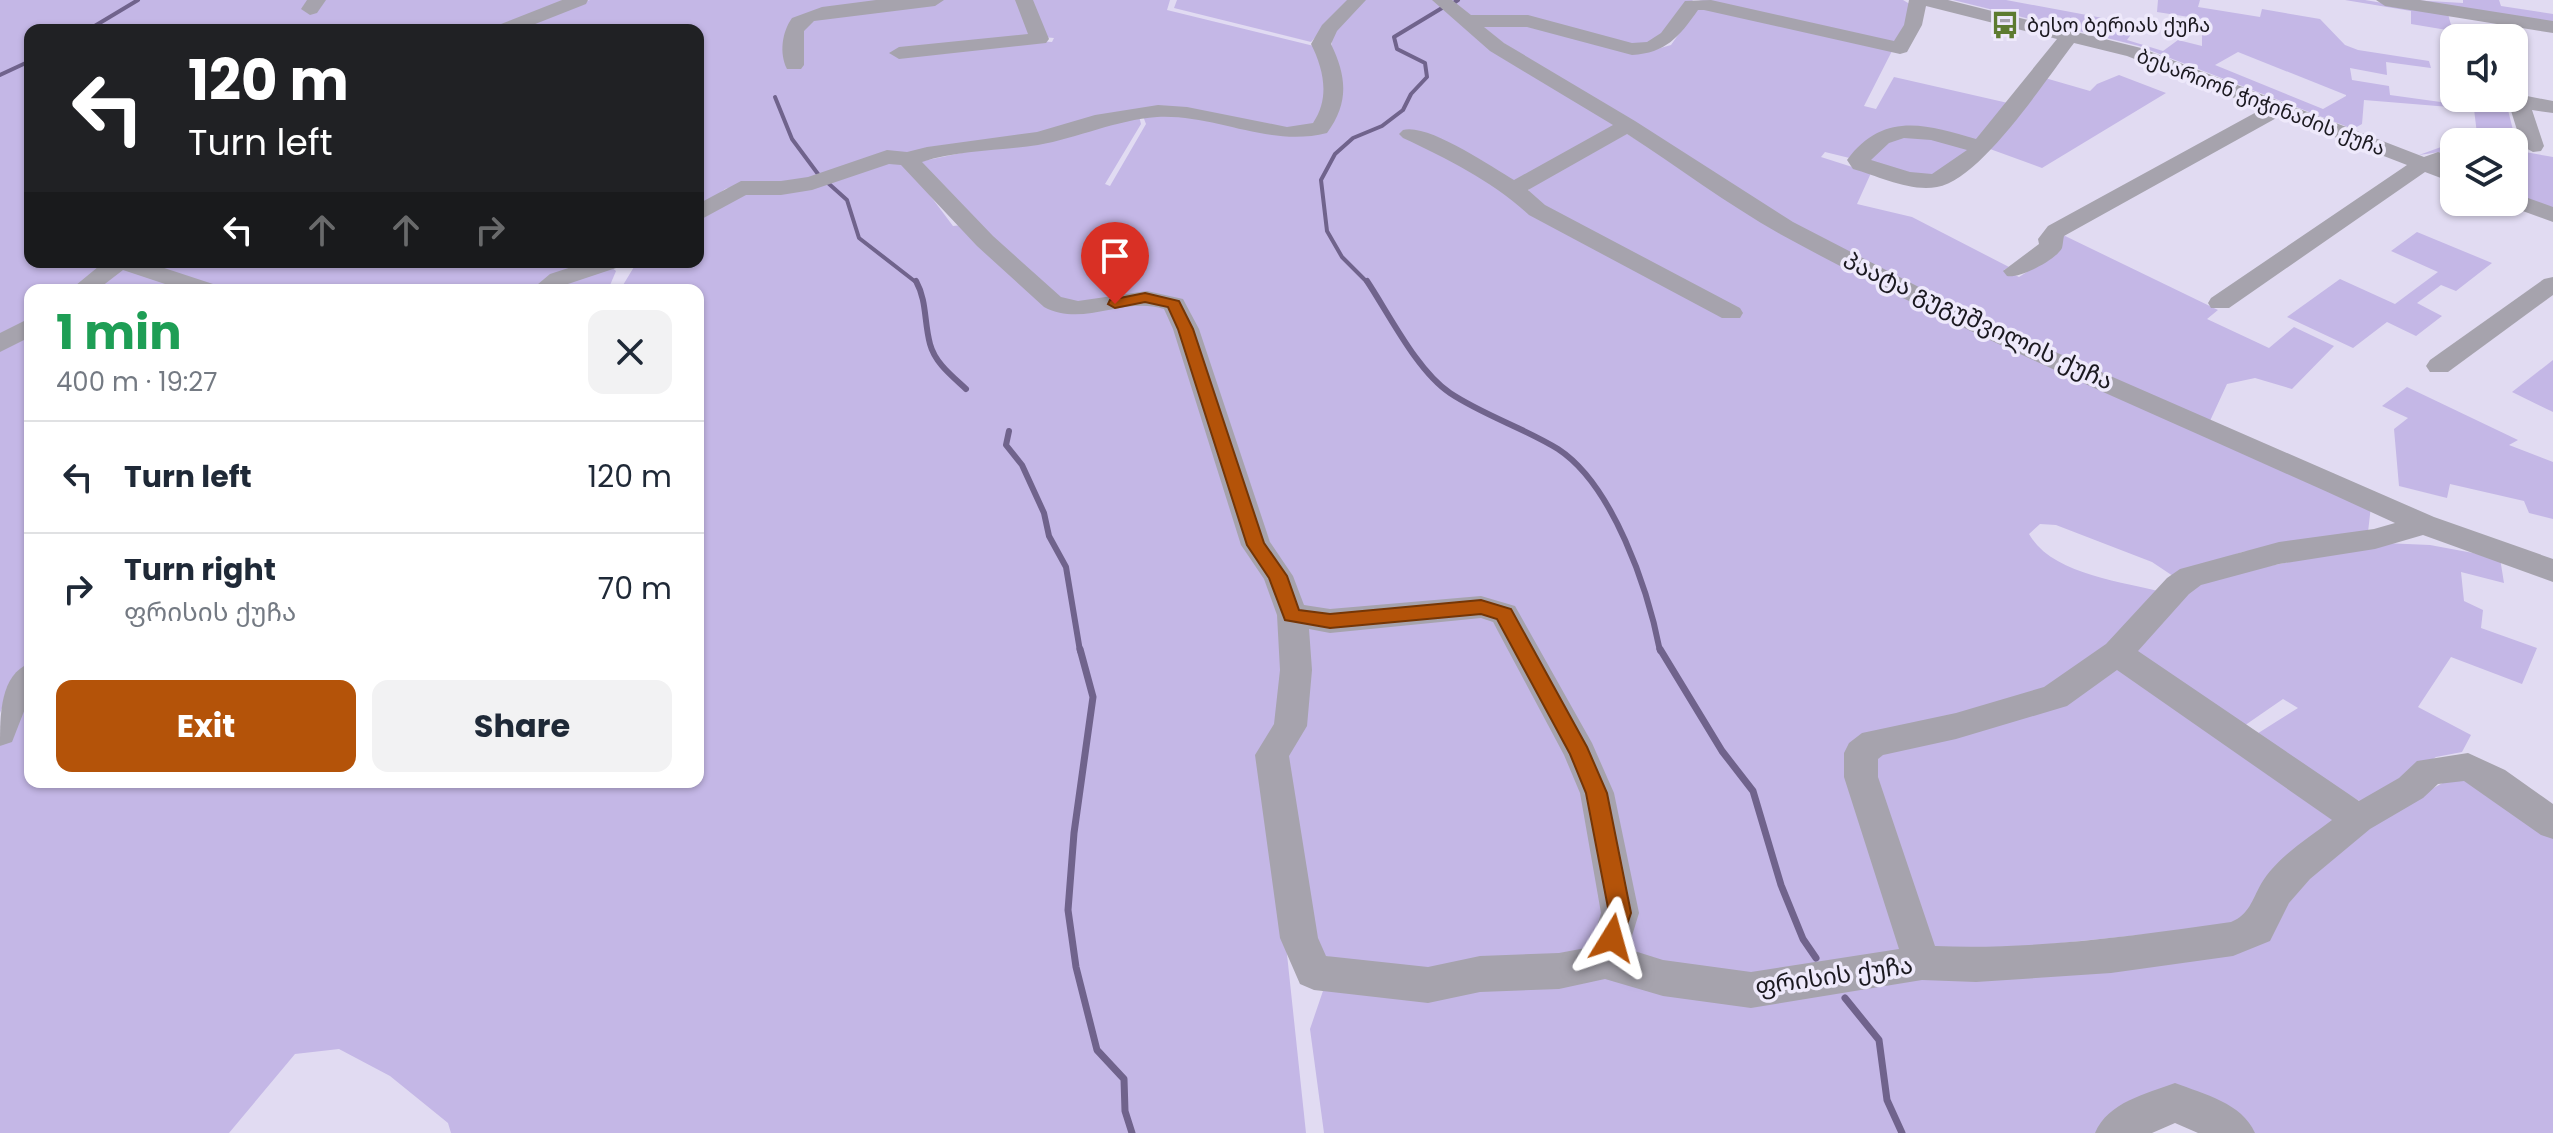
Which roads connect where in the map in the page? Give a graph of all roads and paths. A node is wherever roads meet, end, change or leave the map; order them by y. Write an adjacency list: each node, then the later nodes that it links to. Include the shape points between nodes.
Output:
1 (579, 0): 11 (street)
2 (935, 0): 16 (street, via 808,16 799,22 793,38)
3 (1024, 0): 15 (street, via 1039,39)
4 (1357, 0): 25 (street, via 1321,44 1332,65 1335,88 1329,118 1320,129 1287,133 1158,111 1095,121 1040,138)
5 (1441, 0): 10 (street, პაატა გუგუშვილის ქუჩა)
6 (1918, 0): 10 (street, via 1913,25 1900,48 1704,4 1692,5 1665,41 1645,50 1528,21)
7 (1926, 0): 14 (street, ბესარიონ ჭიჭინაძის ქუჩა)
8 (2385, 0): 9 (street)
9 (2492, 17): 12 (street); 13 (street)
10 (1466, 21): 21 (street, პაატა გუგუშვილის ქუჩა, via 1497,47)
11 (518, 24)
12 (2494, 24)
13 (2553, 27)
14 (2070, 35): 19 (street, ბესარიონ ჭიჭინაძის ქუჩა, via 2134,52); 23 (street)
15 (899, 53)
16 (794, 65)
17 (2528, 98): 18 (street)
18 (2553, 107)
19 (2278, 108): 27 (street, ბესარიონ ჭიჭინაძის ქუჩა); 36 (street, via 2056,231 2051,246)
20 (2522, 112): 24 (street)
21 (1628, 125): 29 (street); 46 (street, პაატა გუგუშვილის ქუჩა, via 1785,227 1933,304)
22 (1410, 134): 29 (street)
23 (1981, 147): 23 (street, via 1926,133 1899,133 1882,137 1858,160 1933,181)
24 (2533, 148)
25 (908, 159): 31 (street, via 887,157 812,183 741,188); 48 (street, ფრისის ქუჩა, via 968,226 1056,307 1145,298 1174,304 1256,545 1278,576)
26 (2440, 159): 27 (street)
27 (2423, 164): 28 (street, ბესარიონ ჭიჭინაძის ქუჩა); 41 (street)
28 (2440, 171)
29 (1514, 189): 42 (street, via 1537,210)
30 (2528, 205): 32 (street)
31 (704, 210)
32 (2553, 215)
33 (113, 268): 37 (street)
34 (139, 268): 38 (street)
35 (593, 268): 39 (street)
36 (2015, 271)
37 (90, 284)
38 (189, 284)
39 (552, 284)
40 (2553, 284): 45 (street)
41 (2220, 303)
42 (1731, 313)
43 (24, 330): 44 (street)
44 (0, 344)
45 (2439, 366)
46 (2424, 524): 47 (street, პაატა გუგუშვილის ქუჩა); 49 (street, via 2191,577)
47 (2553, 571)
48 (1292, 615): 54 (street, via 1330,621 1481,607 1504,614 1597,793 1620,913); 54 (street, ფრისის ქუჩა, via 1296,670 1290,726 1272,755 1299,938 1314,972 1428,985 1480,974 1559,971)
49 (2117, 653): 52 (street); 55 (street, via 2055,697 1874,743 1861,753 1861,777)
50 (24, 681): 51 (street)
51 (0, 733)
52 (2358, 819): 53 (street, ფრისის ქუჩა, via 2411,788 2429,771 2468,767); 55 (street, ფრისის ქუჩა, via 2297,868 2276,892 2257,929 2233,939 2111,956)
53 (2553, 824)
54 (1605, 962): 55 (street, ფრისის ქუჩა, via 1663,978 1751,990)
55 (1922, 963)
56 (2116, 1133): 57 (street, via 2175,1103)
57 (2234, 1133)

